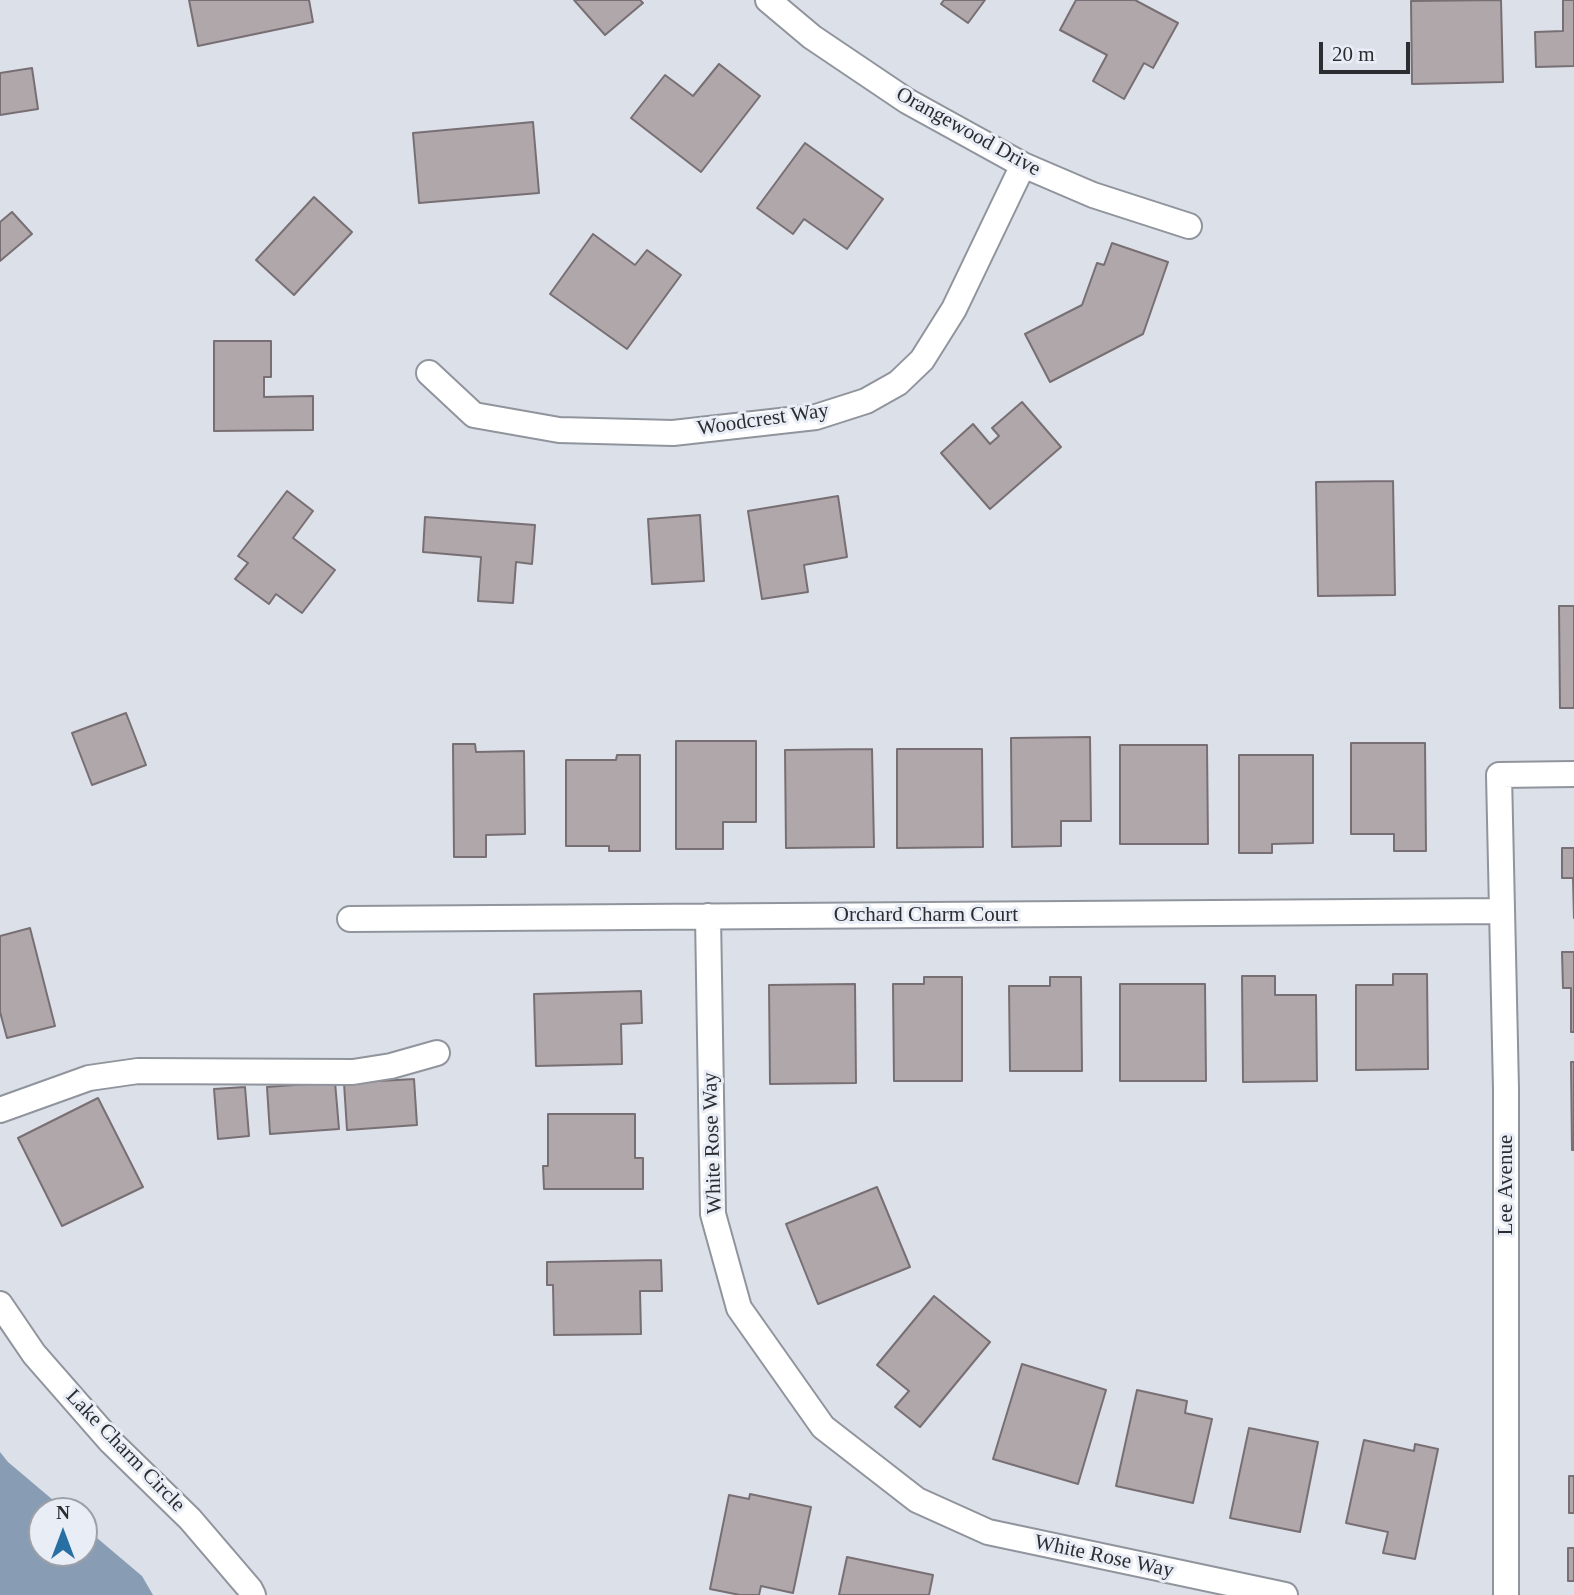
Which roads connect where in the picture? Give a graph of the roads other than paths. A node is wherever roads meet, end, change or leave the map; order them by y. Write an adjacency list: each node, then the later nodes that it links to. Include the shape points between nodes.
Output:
1 (768, 0): 2 (street, Orangewood Drive, via 812,37 907,101)
2 (1023, 165): 3 (street, Orangewood Drive, via 1093,195); 4 (street, Woodcrest Way, via 954,309 922,360 898,383 866,401 816,417 673,433 559,430 474,415)
3 (1189, 226)
4 (429, 373)
5 (1574, 774): 6 (street, Lee Avenue, via 1499,775)
6 (1502, 911): 7 (street, Orchard Charm Court); 14 (street, Lee Avenue)
7 (708, 916): 8 (street, Orchard Charm Court); 13 (street, White Rose Way, via 713,1214 739,1308 823,1427 917,1500 988,1532)
8 (350, 919)
9 (437, 1053): 10 (street, via 353,1072 138,1071 89,1078)
10 (0, 1110)
11 (0, 1304): 12 (street, Lake Charm Circle, via 34,1353 111,1442 190,1519)
12 (253, 1595)
13 (1285, 1595)
14 (1506, 1595)

